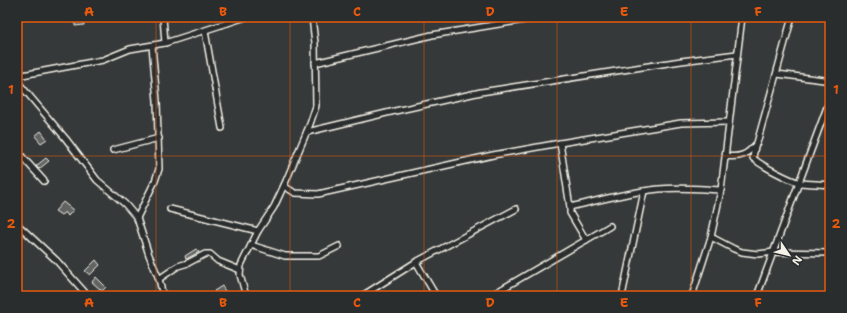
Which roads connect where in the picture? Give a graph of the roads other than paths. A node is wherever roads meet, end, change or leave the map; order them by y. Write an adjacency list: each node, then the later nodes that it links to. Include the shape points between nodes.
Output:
1 (163, 17): 10 (street)
2 (227, 17): 8 (street)
3 (246, 17): 8 (street)
4 (312, 17): 13 (street)
5 (543, 17): 13 (street, via 432,35)
6 (742, 17): 12 (street)
7 (792, 17): 14 (street)
8 (228, 23): 9 (street)
9 (205, 31): 10 (street); 21 (street)
10 (165, 43): 11 (street)
11 (152, 46): 15 (street, via 130,49 103,60); 23 (street)
12 (737, 54): 20 (street); 22 (street, via 481,92)
13 (315, 63): 22 (street, via 316,106)
14 (777, 74): 17 (street); 25 (street)
15 (17, 76)
16 (17, 81): 38 (street, via 97,180)
17 (830, 83)
18 (830, 99): 19 (street)
19 (827, 116): 30 (street)
20 (729, 122): 24 (street, via 682,123); 28 (street)
21 (222, 128)
22 (307, 132): 32 (street)
23 (159, 138): 26 (street); 38 (street, via 158,174)
24 (560, 143): 32 (street, via 493,155 318,194 295,193); 35 (street)
25 (755, 146): 28 (street, via 739,157); 30 (street, via 754,158 757,162)
26 (113, 150)
27 (17, 151): 29 (street)
28 (726, 156): 33 (street)
29 (44, 181)
30 (800, 182): 31 (street); 46 (street)
31 (830, 185)
32 (284, 186): 41 (street)
33 (721, 190): 34 (street, via 686,188); 42 (street)
34 (644, 191): 35 (street); 57 (street)
35 (570, 207): 43 (street, via 570,213)
36 (170, 209): 41 (street)
37 (516, 209): 48 (street)
38 (137, 218): 50 (street)
39 (17, 224): 51 (street, via 56,260)
40 (610, 226): 43 (street)
41 (258, 231): 44 (street)
42 (711, 237): 46 (street, via 742,252); 58 (street)
43 (586, 240): 56 (street)
44 (251, 245): 45 (street, via 285,256 319,256); 49 (street)
45 (339, 246)
46 (774, 252): 47 (street); 59 (street)
47 (830, 252)
48 (416, 262): 54 (street); 55 (street)
49 (240, 270): 50 (street, via 218,261 210,254 205,254 178,266); 53 (street)
50 (159, 279): 52 (street)
51 (88, 296)
52 (163, 296)
53 (246, 296)
54 (362, 296)
55 (436, 296)
56 (490, 296)
57 (622, 296)
58 (692, 296)
59 (757, 296)

